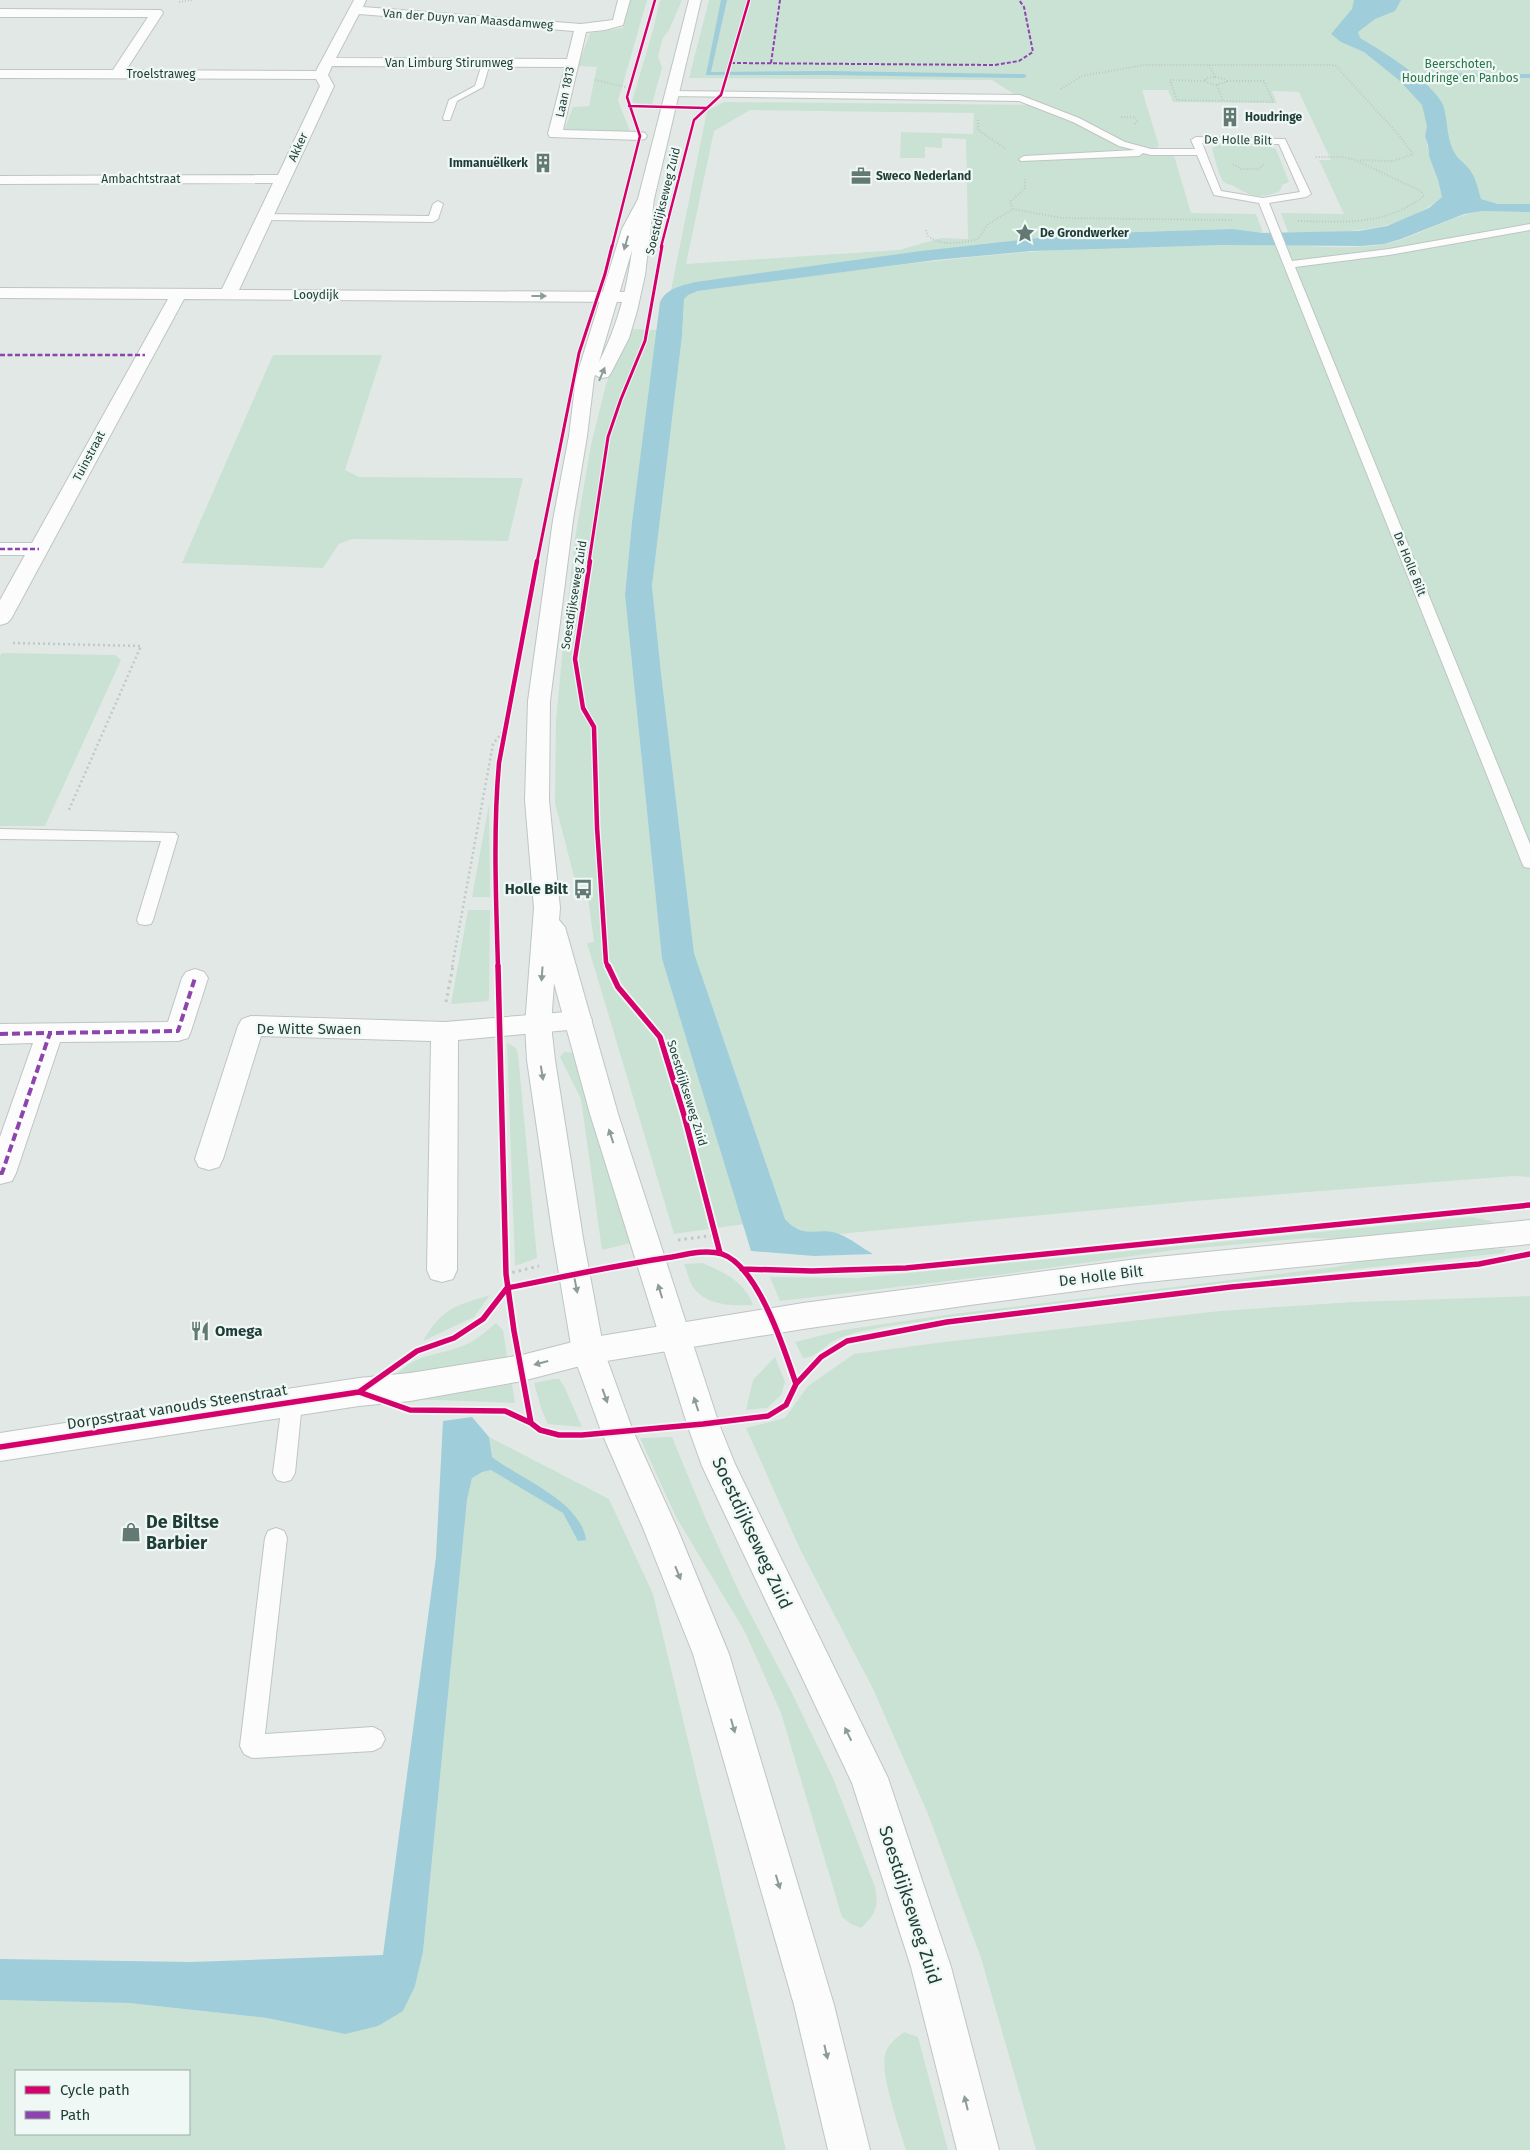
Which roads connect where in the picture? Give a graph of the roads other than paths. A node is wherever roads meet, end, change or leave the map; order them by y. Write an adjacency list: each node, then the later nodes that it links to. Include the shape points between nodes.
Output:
1 (56, 0): 6 (street)
2 (624, 0): 7 (street, via 619,22)
3 (695, 0): 14 (street, Soestdijkseweg Zuid)
4 (357, 5): 7 (street, Van der Duyn van Maasdamweg); 8 (street, Akker)
5 (0, 13): 6 (street)
6 (45, 13): 12 (street, via 157,13)
7 (581, 28): 10 (street, Laan 1813)
8 (328, 62): 9 (street, Van Limburg Stirumweg); 13 (street, Akker)
9 (486, 63): 10 (street, Van Limburg Stirumweg); 15 (lane, via 479,87 453,100)
10 (571, 63): 16 (street, Laan 1813, via 555,134)
11 (0, 74): 12 (street, Troelstraweg)
12 (118, 74): 13 (street, Troelstraweg)
13 (321, 75): 20 (street, Akker, via 326,86)
14 (672, 94): 17 (lane, via 1020,98 1076,120 1122,144); 22 (street, Soestdijkseweg Zuid)
15 (447, 118)
16 (640, 136)
17 (1151, 152): 18 (lane); 19 (lane)
18 (1201, 152): 23 (lane, De Holle Bilt, via 1217,192); 23 (lane, De Holle Bilt, via 1196,140 1282,141 1306,194)
19 (1024, 158)
20 (283, 179): 21 (street, Ambachtstraat); 25 (street, Akker)
21 (0, 180)
22 (646, 199): 31 (street, Soestdijkseweg Zuid, one-way to 31, via 630,229); 32 (street, Soestdijkseweg Zuid)
23 (1263, 201): 27 (lane, De Holle Bilt)
24 (438, 204): 25 (lane, via 433,219)
25 (264, 217): 30 (street, Akker)
26 (1530, 227): 27 (lane, via 1389,252)
27 (1289, 265): 38 (lane, De Holle Bilt)
28 (0, 293): 29 (street, Looydijk)
29 (179, 294): 30 (street, Looydijk); 35 (street, Tuinstraat)
30 (228, 294): 31 (street, Looydijk, one-way to 31)
31 (611, 297): 32 (street, Looydijk); 33 (street, Soestdijkseweg Zuid, via 585,378)
32 (632, 297): 33 (street, Soestdijkseweg Zuid, one-way to 32, via 624,326)
33 (578, 436): 39 (street, Soestdijkseweg Zuid, via 563,520 539,701 537,800)
34 (0, 549): 35 (street)
35 (39, 549): 36 (street, Tuinstraat)
36 (0, 619)
37 (0, 834): 40 (lane, via 170,836)
38 (1530, 863)
39 (547, 908): 42 (street, Soestdijkseweg Zuid); 43 (street, Soestdijkseweg Zuid, one-way to 43)
40 (145, 920)
41 (195, 978): 45 (street, via 178,1031)
42 (579, 1020): 43 (street, De Witte Swaen); 51 (street, Soestdijkseweg Zuid, one-way to 42, via 604,1114)
43 (538, 1025): 44 (street, De Witte Swaen); 52 (street, Soestdijkseweg Zuid, one-way to 52, via 540,1060)
44 (445, 1032): 47 (street, De Witte Swaen, via 251,1026); 50 (street)
45 (50, 1033): 46 (street); 48 (street)
46 (0, 1034)
47 (210, 1159)
48 (1, 1177)
49 (1530, 1232): 51 (street, De Holle Bilt, via 1137,1271 803,1316)
50 (442, 1270)
51 (674, 1338): 52 (street, De Holle Bilt); 59 (street, Soestdijkseweg Zuid, one-way to 51, via 932,1967 869,1778 719,1466)
52 (588, 1350): 53 (street, Dorpsstraat vanouds Steenstraat, one-way to 53, via 522,1368); 58 (street, Soestdijkseweg Zuid, one-way to 58, via 617,1431 712,1654 814,2005)
53 (292, 1403): 54 (street, Dorpsstraat vanouds Steenstraat); 55 (lane)
54 (0, 1447)
55 (284, 1473)
56 (276, 1538): 57 (lane, via 252,1746)
57 (373, 1739)
58 (849, 2150)
59 (978, 2150)

